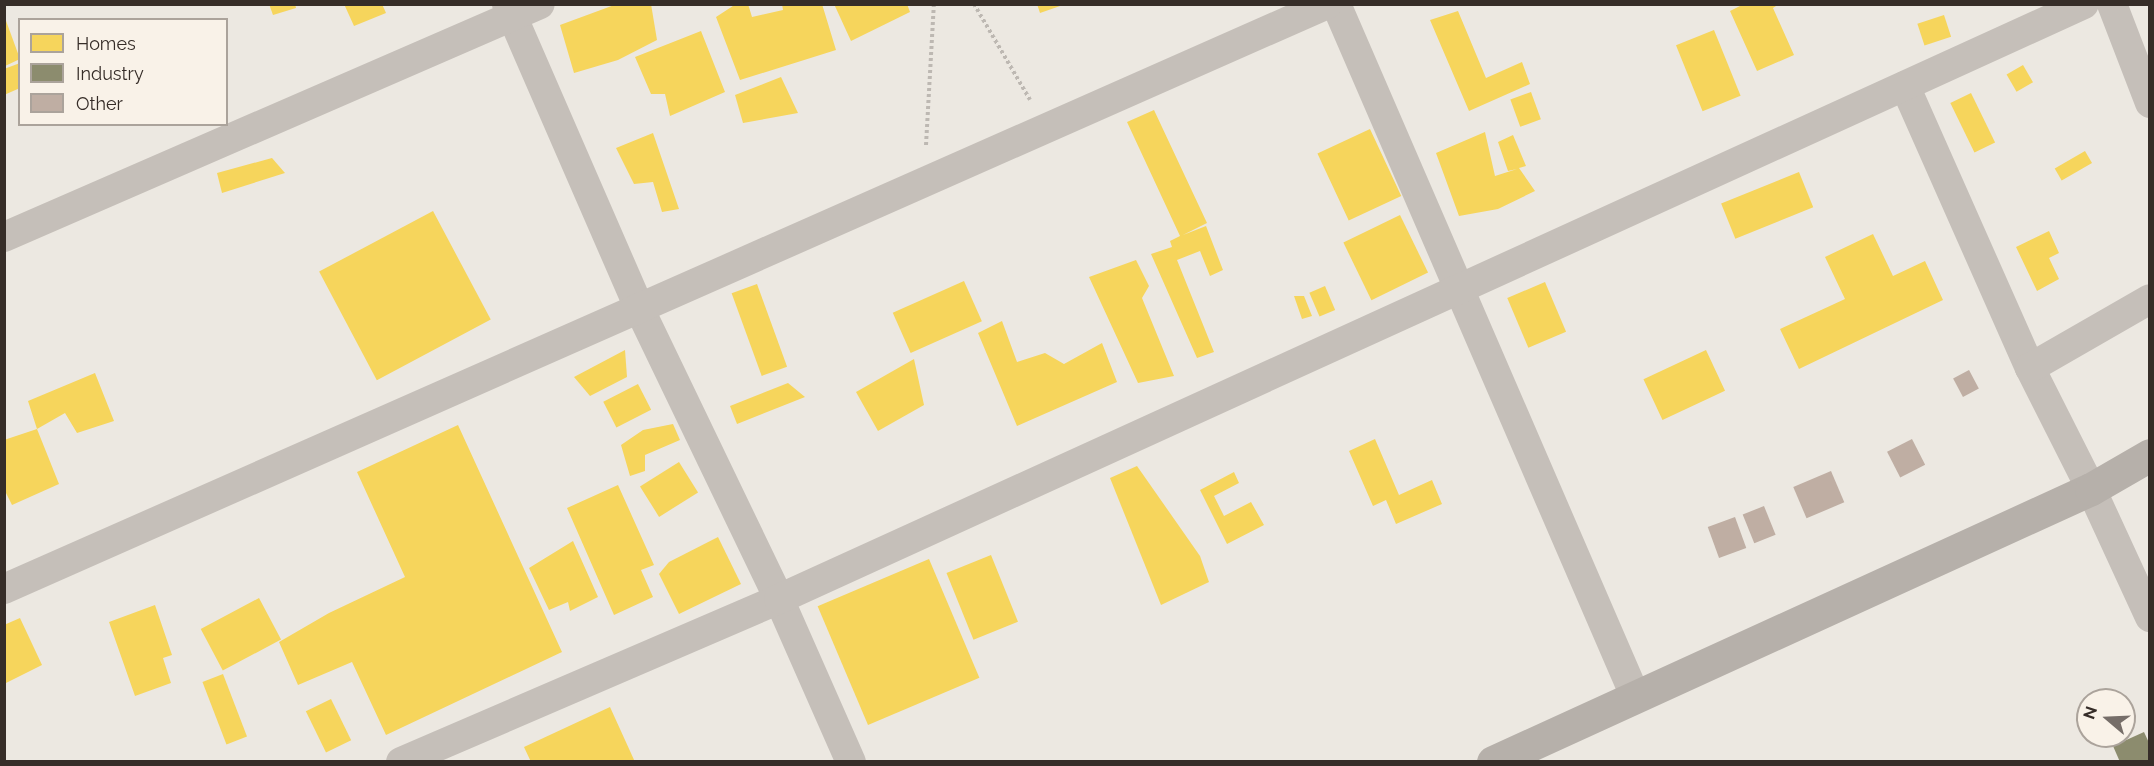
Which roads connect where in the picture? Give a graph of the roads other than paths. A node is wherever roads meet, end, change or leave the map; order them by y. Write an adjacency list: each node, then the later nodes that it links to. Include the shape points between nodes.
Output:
1 (540, 4): 6 (street)
2 (1327, 4): 12 (street)
3 (1336, 4): 10 (street)
4 (2084, 4): 7 (street)
5 (2112, 4): 8 (street)
6 (510, 11): 9 (street); 12 (street)
7 (1905, 86): 10 (street); 13 (street)
8 (2150, 103)
9 (4, 237)
10 (1459, 290): 17 (street); 19 (street)
11 (2150, 299): 13 (street)
12 (640, 310): 16 (street); 17 (street)
13 (2030, 368): 15 (street)
14 (2150, 455): 15 (street)
15 (2091, 489): 18 (street); 19 (street)
16 (4, 589)
17 (779, 599): 20 (street); 21 (street)
18 (2150, 616)
19 (1636, 698): 22 (street)
20 (401, 762)
21 (851, 762)
22 (1493, 762)

